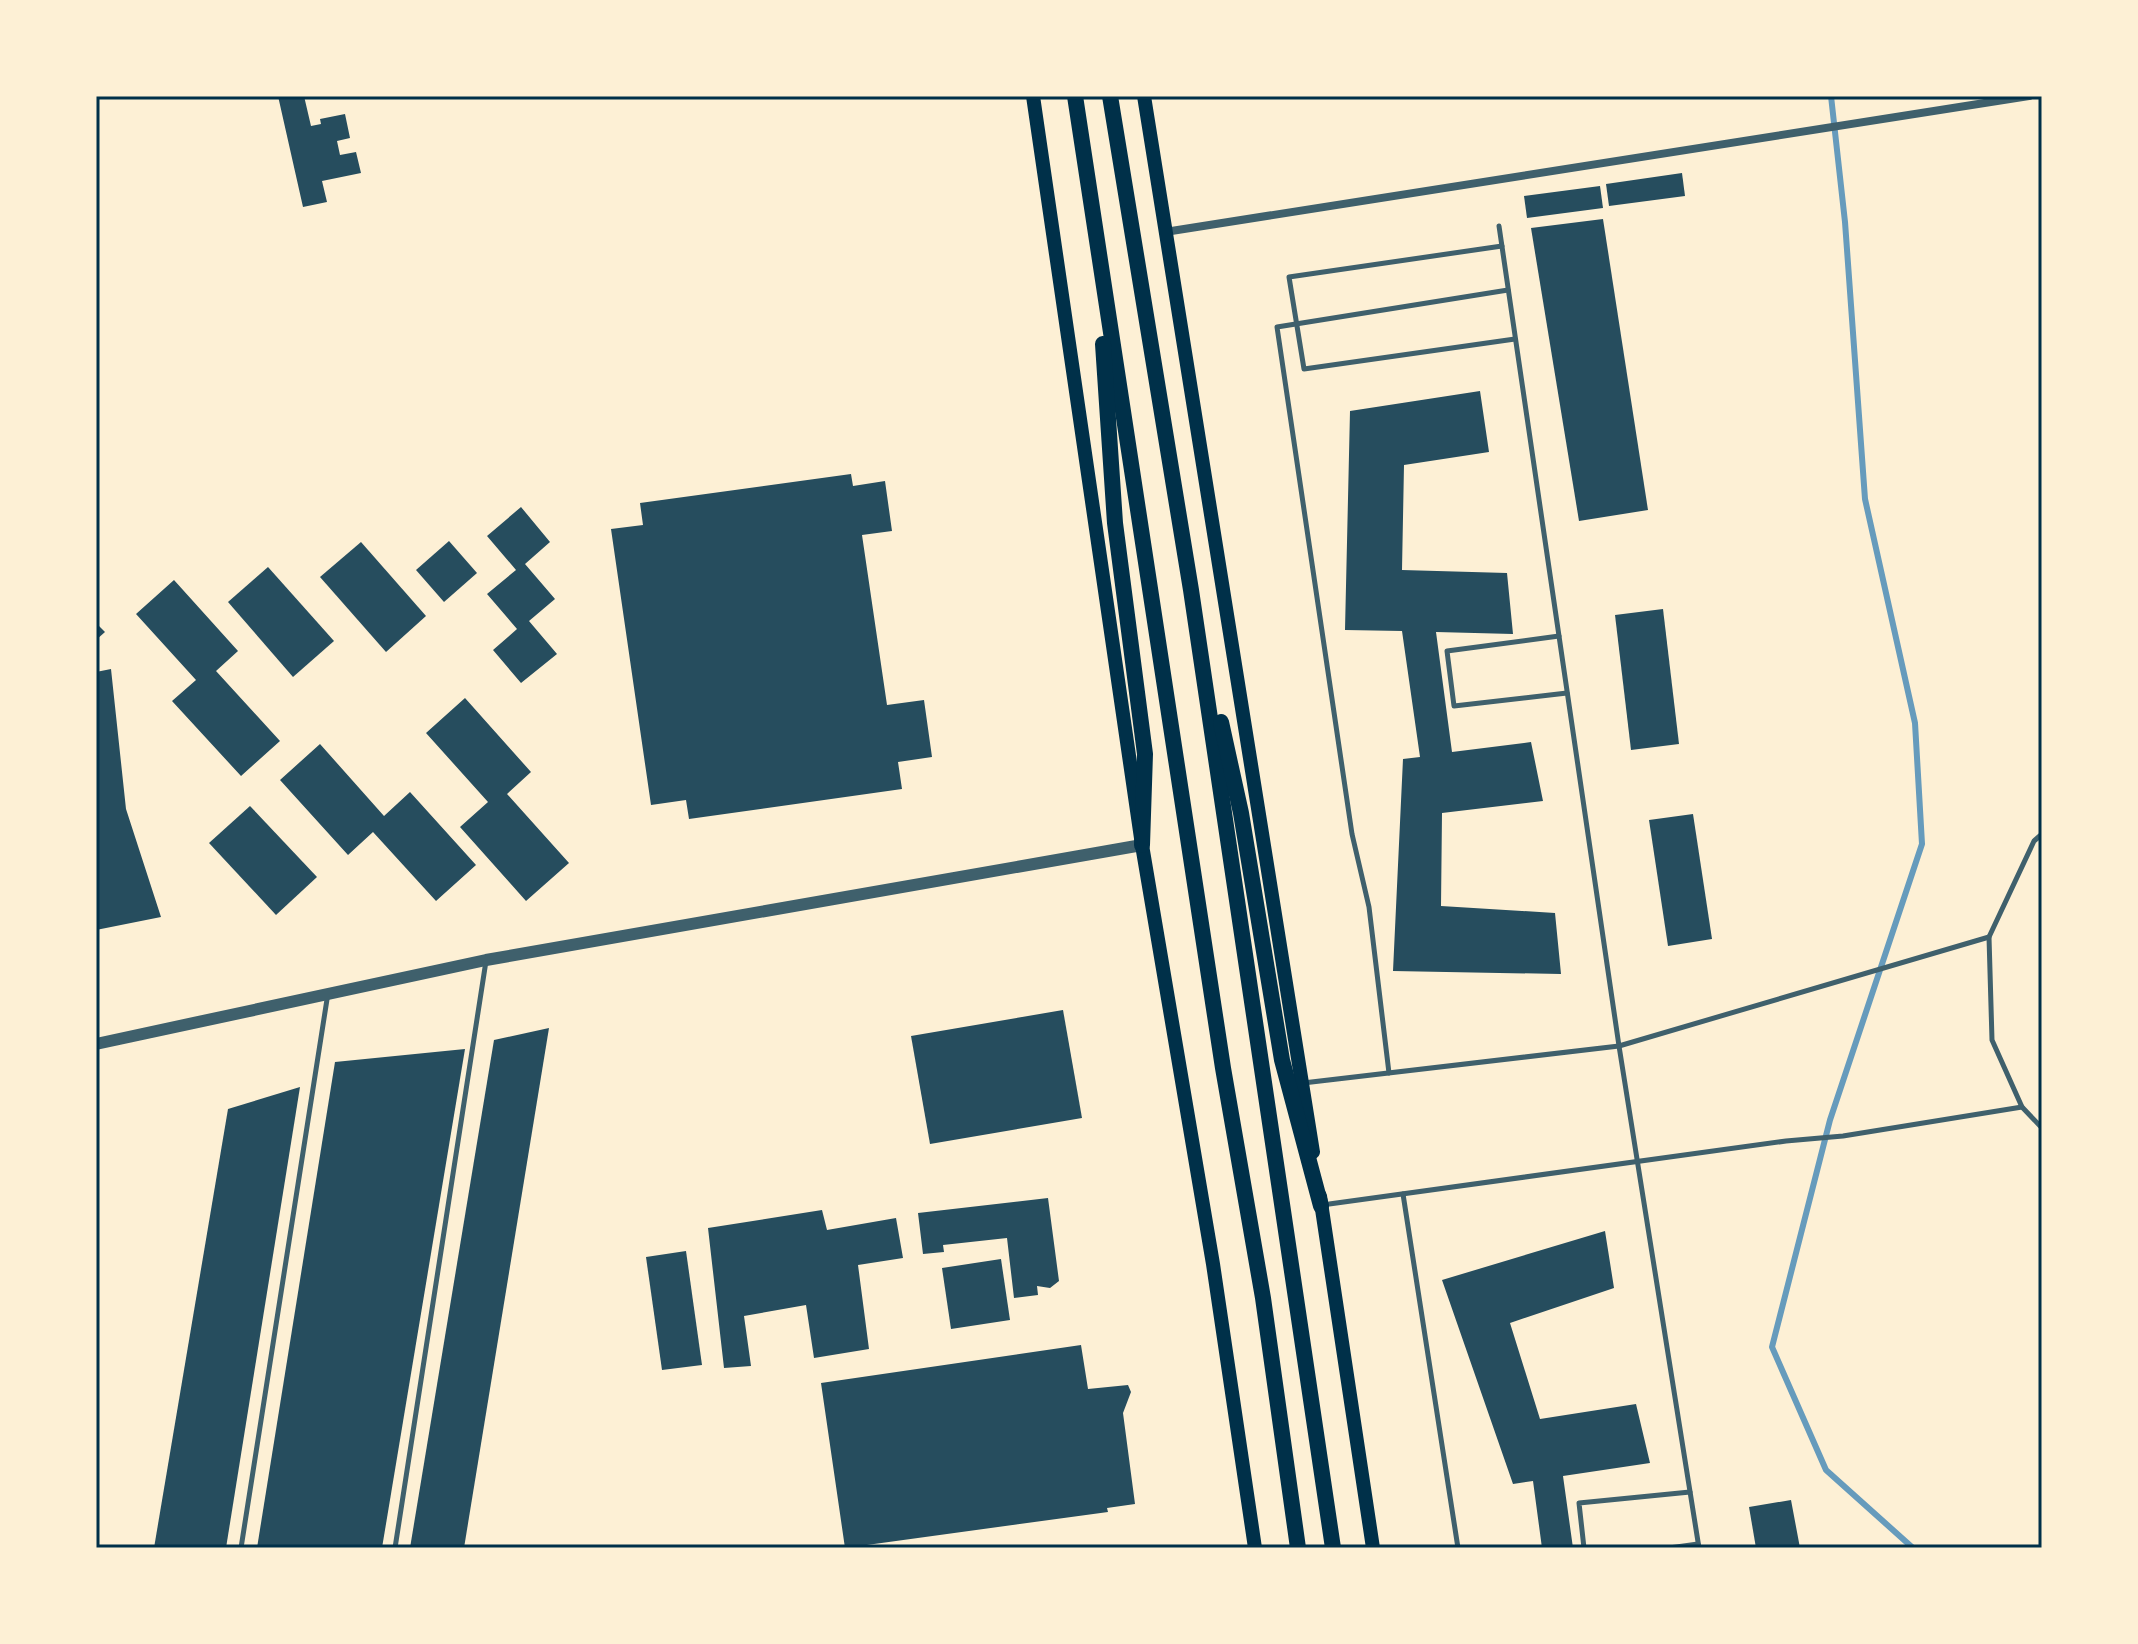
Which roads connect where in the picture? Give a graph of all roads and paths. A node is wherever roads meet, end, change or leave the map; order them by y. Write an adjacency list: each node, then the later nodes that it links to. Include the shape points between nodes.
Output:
1 (1033, 96): 17 (main road)
2 (1075, 96): 7 (highway)
3 (1110, 96): 13 (highway)
4 (1144, 96): 8 (main road)
5 (2029, 96): 8 (street)
6 (1499, 226): 9 (lane)
7 (1096, 231): 17 (highway, via 1115,523 1145,754); 35 (highway)
8 (1165, 232): 24 (main road)
9 (1502, 246): 10 (lane); 11 (lane, via 1289,277)
10 (1508, 290): 11 (lane); 12 (lane)
11 (1297, 324): 12 (lane, via 1304,369); 23 (lane, via 1277,327 1352,834 1369,907)
12 (1515, 339): 14 (lane)
13 (1191, 590): 29 (highway, via 1241,813 1282,1060); 36 (highway)
14 (1559, 636): 15 (lane); 15 (lane, via 1447,651 1454,706)
15 (1567, 693): 22 (lane)
16 (2042, 834): 18 (lane)
17 (1142, 845): 19 (street); 34 (main road)
18 (1989, 937): 22 (lane); 25 (lane, via 1992,1040)
19 (486, 960): 20 (street); 33 (lane)
20 (329, 992): 21 (street); 32 (lane)
21 (96, 1044)
22 (1619, 1046): 23 (lane); 27 (lane)
23 (1389, 1073): 24 (lane)
24 (1302, 1083): 29 (main road)
25 (2022, 1107): 26 (lane); 27 (lane)
26 (2042, 1128)
27 (1637, 1162): 28 (lane); 30 (lane)
28 (1403, 1194): 29 (lane); 38 (lane)
29 (1321, 1206): 37 (main road)
30 (1690, 1492): 31 (lane); 39 (lane, via 1579,1503)
31 (1698, 1546): 40 (lane)
32 (241, 1548)
33 (395, 1548)
34 (1255, 1548)
35 (1298, 1548)
36 (1333, 1548)
37 (1373, 1548)
38 (1458, 1548)
39 (1584, 1548)
40 (1669, 1548)

